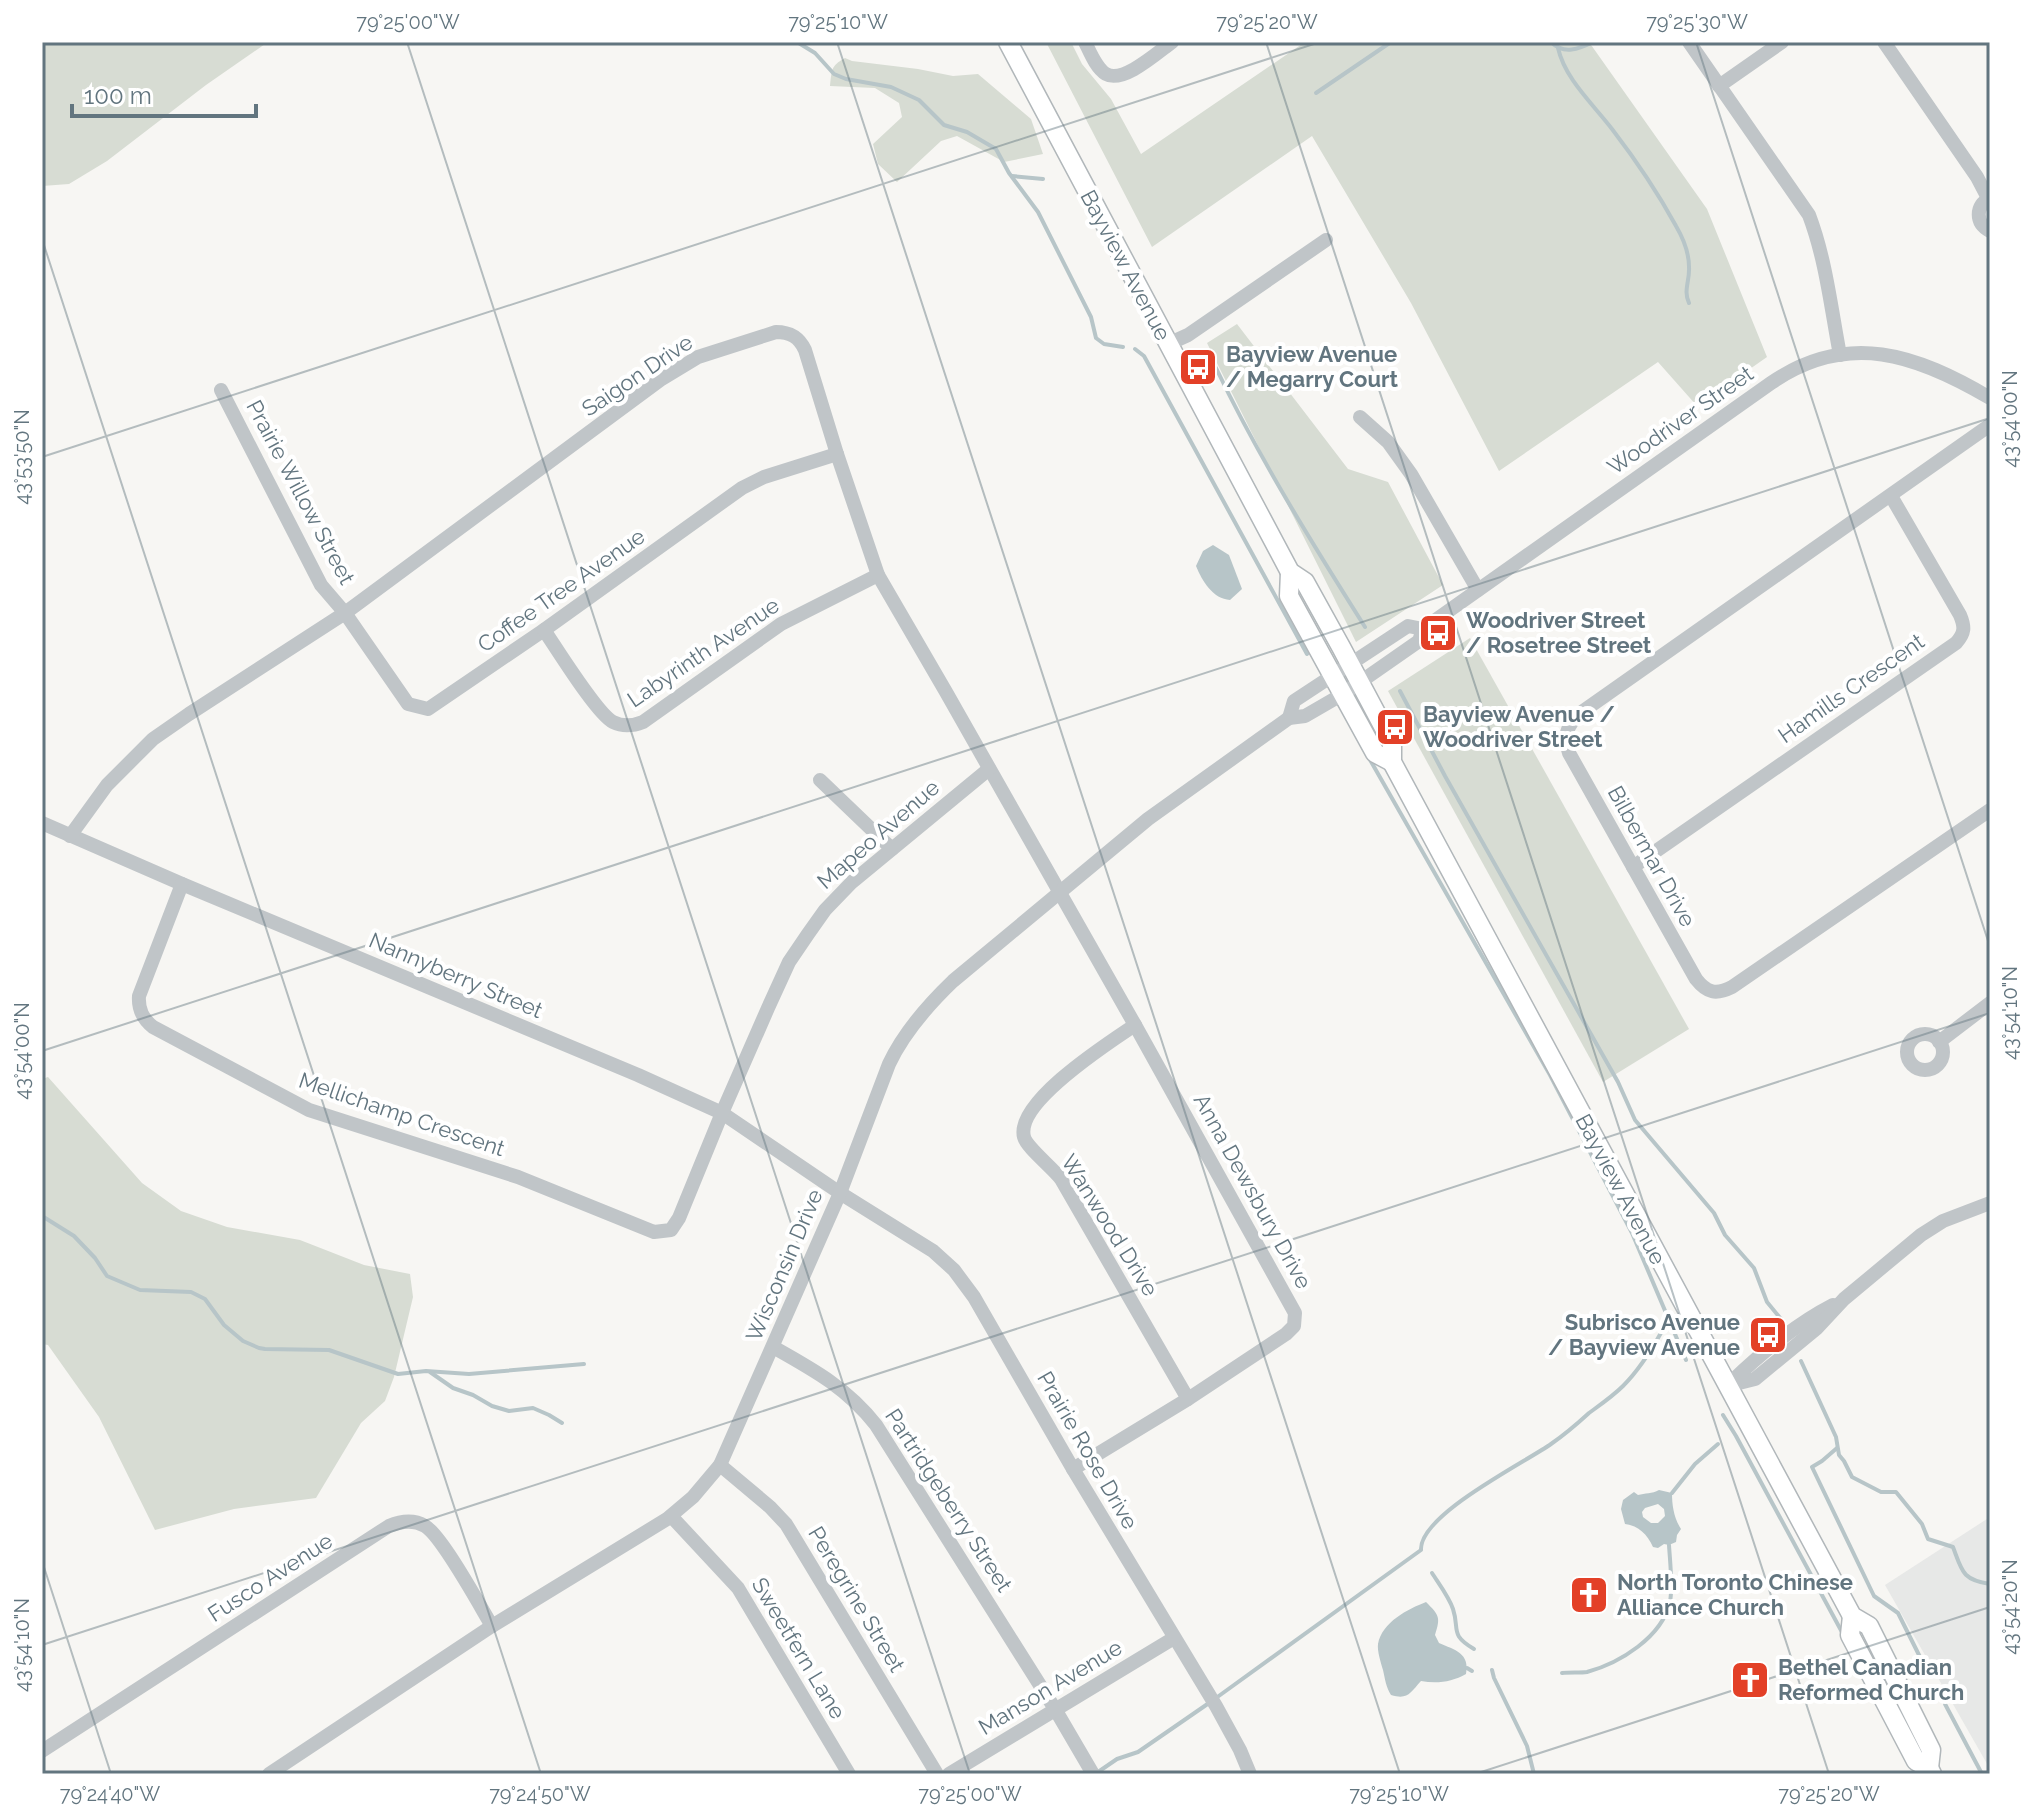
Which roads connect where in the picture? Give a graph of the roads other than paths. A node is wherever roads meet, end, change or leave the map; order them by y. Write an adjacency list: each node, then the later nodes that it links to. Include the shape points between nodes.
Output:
1 (1008, 42): 11 (main road, Bayview Avenue)
2 (1085, 42): 3 (street, via 1105,74 1115,76)
3 (1172, 42)
4 (1689, 42): 7 (street)
5 (1782, 42): 7 (street)
6 (1884, 42): 8 (street)
7 (1719, 86): 12 (street, via 1809,215 1825,268)
8 (1989, 198): 9 (street, via 1978,213)
9 (1990, 231)
10 (1326, 240): 11 (street)
11 (1168, 344): 19 (main road, Bayview Avenue)
12 (1840, 355): 14 (street, Woodriver Street, via 1907,358); 21 (street, Woodriver Street, via 1783,375)
13 (221, 390): 22 (street, Prairie Willow Street, via 321,585)
14 (1990, 398)
15 (1360, 417): 21 (street, via 1388,442 1411,474)
16 (1990, 425): 18 (street, Bilbermar Drive)
17 (837, 454): 20 (street, Saigon Drive); 22 (street, Saigon Drive, via 799,340 776,332 722,348 660,380); 24 (street, Coffee Tree Avenue, via 742,488)
18 (1891, 496): 37 (street, Bilbermar Drive, via 1571,721 1569,753); 37 (street, Hamills Crescent, via 1960,615 1964,634)
19 (1290, 572): 25 (main road, Bayview Avenue, via 1305,582); 26 (main road, Bayview Avenue, via 1289,596)
20 (878, 575): 24 (street, Labyrinth Avenue, via 789,619 633,725 616,724 604,716); 31 (street, Saigon Drive)
21 (1478, 590): 23 (street, Woodriver Street)
22 (345, 613): 24 (street, Coffee Tree Avenue, via 408,704 428,709); 35 (street, Saigon Drive, via 153,739 107,785)
23 (1423, 629): 25 (street, Woodriver Street, via 1408,626); 27 (street, Woodriver Street, via 1419,641)
24 (544, 630)
25 (1350, 665): 26 (street, Wisconsin Drive); 27 (main road, Bayview Avenue)
26 (1334, 677): 28 (main road, Bayview Avenue); 29 (street, Wisconsin Drive, via 1294,701)
27 (1360, 682): 28 (street, Woodriver Street); 30 (main road, Bayview Avenue, via 1392,743)
28 (1343, 694): 29 (street, Wisconsin Drive, via 1305,716); 30 (main road, Bayview Avenue, via 1375,753)
29 (1289, 718): 39 (street, Wisconsin Drive, via 1172,800)
30 (1392, 762): 47 (main road, Bayview Avenue)
31 (989, 769): 36 (street, Mapeo Avenue); 39 (street, Saigon Drive)
32 (820, 780): 36 (street)
33 (1990, 810): 37 (street, Bilbermar Drive, via 1722,992 1702,987 1696,979)
34 (42, 823): 35 (street, Nannyberry Street)
35 (70, 836): 38 (street, Nannyberry Street)
36 (892, 849): 43 (street, Mapeo Avenue, via 831,904 789,962)
37 (1633, 867)
38 (182, 884): 43 (street, Nannyberry Street); 43 (street, Mellichamp Crescent, via 139,996 142,1015 155,1029 309,1110 518,1177 654,1232 671,1230 679,1218)
39 (1058, 892): 41 (street, Anna Dewsbury Drive); 44 (street, Wisconsin Drive, via 953,981 912,1027 889,1064)
40 (1990, 1003): 42 (street)
41 (1135, 1025): 48 (street, Anna Dewsbury Drive, via 1295,1313 1294,1326 1286,1334); 48 (street, Wanwood Drive, via 1054,1085 1027,1117 1024,1134 1067,1187)
42 (1939, 1042)
43 (722, 1113): 44 (street, Nannyberry Street)
44 (840, 1193): 46 (street, Wisconsin Drive); 50 (street, Prairie Rose Drive, via 920,1241 954,1270)
45 (1990, 1203): 47 (street, via 1931,1228)
46 (773, 1347): 49 (street, Wisconsin Drive); 54 (street, Partridgeberry Street, via 820,1373 867,1413)
47 (1727, 1386): 56 (main road, Bayview Avenue, via 1852,1616 1869,1626 1931,1750)
48 (1188, 1399): 50 (street, Anna Dewsbury Drive)
49 (720, 1465): 51 (street, Wisconsin Drive); 59 (street, Peregrine Street, via 786,1524)
50 (1073, 1469): 53 (street, Prairie Rose Drive)
51 (671, 1516): 52 (street, Wisconsin Drive); 58 (street, Sweetfern Lane, via 738,1588)
52 (492, 1626): 55 (street, Fusco Avenue, via 432,1531 413,1522 397,1523); 57 (street, Wisconsin Drive)
53 (1174, 1638): 54 (street, Manson Avenue); 62 (street, Prairie Rose Drive)
54 (1055, 1709): 60 (street, Manson Avenue); 61 (street, Partridgeberry Street)
55 (42, 1751)
56 (1931, 1771)
57 (269, 1774)
58 (849, 1774)
59 (937, 1774)
60 (949, 1774)
61 (1093, 1774)
62 (1250, 1774)

